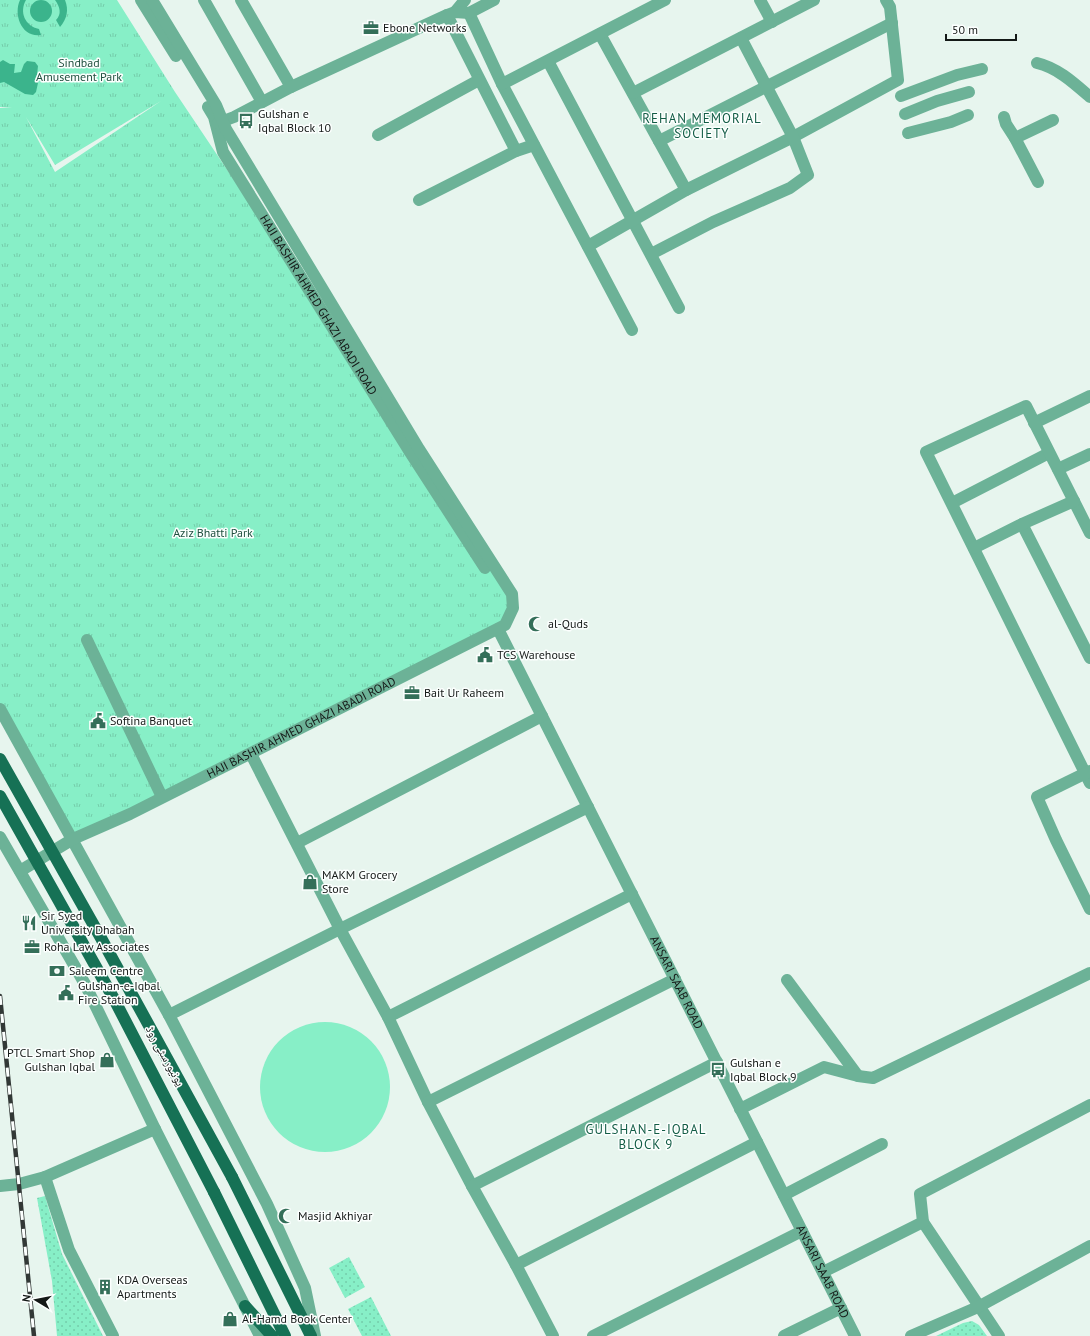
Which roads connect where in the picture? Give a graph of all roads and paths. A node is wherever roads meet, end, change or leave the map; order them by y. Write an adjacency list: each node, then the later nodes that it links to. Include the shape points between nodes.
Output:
1 (141, 0): 33 (street, HAJI BASHIR AHMED GHAZI ABADI ROAD)
2 (152, 0): 33 (street, HAJI BASHIR AHMED GHAZI ABADI ROAD, via 216,105)
3 (204, 0): 28 (street)
4 (241, 0): 22 (street)
5 (465, 0): 12 (street)
6 (494, 0): 11 (street)
7 (665, 0): 15 (street)
8 (760, 0): 13 (street)
9 (814, 0): 13 (street)
10 (886, 0): 14 (street, via 890,7)
11 (469, 13): 12 (street); 21 (street)
12 (451, 14): 20 (street); 22 (street)
13 (772, 22): 16 (street)
14 (892, 23): 23 (street); 36 (street, via 898,80)
15 (600, 34): 17 (street); 25 (street)
16 (741, 38): 23 (street); 25 (street)
17 (548, 61): 21 (street); 44 (street)
18 (1037, 63): 27 (street, via 1047,65 1063,75)
19 (982, 69): 26 (street, via 957,75)
20 (479, 80): 35 (street); 40 (street)
21 (502, 84): 39 (street)
22 (291, 87): 28 (street)
23 (767, 87): 36 (street); 38 (street)
24 (969, 92): 29 (street)
25 (633, 93): 38 (street)
26 (901, 96)
27 (1090, 97)
28 (262, 102): 33 (street)
29 (905, 114)
30 (968, 115): 34 (street)
31 (1004, 117): 37 (street)
32 (1053, 120): 37 (street)
33 (219, 122): 60 (street, HAJI BASHIR AHMED GHAZI ABADI ROAD, via 226,129 415,442 512,594 513,608 505,625)
34 (908, 133)
35 (378, 135)
36 (793, 137): 42 (street); 46 (street, via 808,175 790,188 713,222)
37 (1015, 138): 41 (street)
38 (659, 142): 42 (street)
39 (534, 145): 40 (street); 45 (street)
40 (516, 151): 43 (street)
41 (1038, 182)
42 (686, 190): 44 (street)
43 (419, 200)
44 (633, 220): 45 (street); 46 (street)
45 (588, 246): 48 (street)
46 (651, 254): 47 (street)
47 (679, 308)
48 (632, 330)
49 (1090, 396): 50 (street)
50 (1034, 423): 51 (street); 55 (street, via 1027,407 1024,406 926,452)
51 (1049, 453): 53 (street); 55 (street)
52 (1090, 454): 53 (street)
53 (1058, 469): 54 (street)
54 (1074, 501): 56 (street); 57 (street)
55 (952, 503): 59 (street)
56 (1086, 515): 58 (street)
57 (1022, 524): 59 (street); 62 (street)
58 (1090, 533)
59 (974, 548): 67 (street)
60 (498, 629): 64 (street, ANSARI SAAB ROAD); 65 (street, HAJI BASHIR AHMED GHAZI ABADI ROAD)
61 (87, 640): 69 (street)
62 (1090, 658)
63 (0, 709): 72 (street)
64 (542, 716): 70 (street, ANSARI SAAB ROAD); 73 (street)
65 (251, 754): 69 (street, HAJI BASHIR AHMED GHAZI ABADI ROAD); 73 (street)
66 (0, 759): 107 (main road, یونیورسٹی روڈ, bridge, via 232,1177)
67 (1088, 776): 76 (street, via 1036,797)
68 (0, 796): 106 (main road, یونیورسٹی روڈ, bridge, via 114,1000 214,1192)
69 (162, 797): 72 (street, HAJI BASHIR AHMED GHAZI ABADI ROAD)
70 (588, 807): 75 (street, ANSARI SAAB ROAD); 77 (street)
71 (0, 837): 74 (street)
72 (73, 839): 74 (street, HAJI BASHIR AHMED GHAZI ABADI ROAD); 81 (street)
73 (297, 843): 77 (street)
74 (20, 870): 88 (street, via 85,984)
75 (632, 894): 79 (street, ANSARI SAAB ROAD); 82 (street)
76 (1090, 909)
77 (340, 928): 81 (street); 82 (street)
78 (1090, 973): 84 (street, via 873,1078)
79 (675, 979): 83 (street, ANSARI SAAB ROAD); 85 (street)
80 (787, 980): 84 (street)
81 (169, 1015): 108 (street, via 267,1204 305,1288)
82 (388, 1017): 85 (street)
83 (717, 1062): 87 (street, ANSARI SAAB ROAD); 93 (street)
84 (858, 1076): 87 (street, via 824,1066)
85 (428, 1102): 93 (street)
86 (1090, 1104): 95 (street, via 920,1194)
87 (740, 1108): 89 (street, ANSARI SAAB ROAD)
88 (155, 1129): 91 (street); 100 (street)
89 (757, 1142): 94 (street, ANSARI SAAB ROAD); 98 (street)
90 (882, 1144): 94 (street)
91 (45, 1177): 92 (street); 103 (street, via 68,1250)
92 (0, 1186)
93 (472, 1186): 98 (street)
94 (784, 1195): 96 (street, ANSARI SAAB ROAD)
95 (923, 1222): 99 (street); 101 (street)
96 (802, 1231): 99 (street, ANSARI SAAB ROAD); 110 (street)
97 (1090, 1246): 101 (street)
98 (516, 1265): 109 (street)
99 (823, 1272): 102 (street, ANSARI SAAB ROAD)
100 (246, 1306): 104 (street); 105 (main road)
101 (978, 1307): 113 (street); 114 (street)
102 (841, 1308): 111 (street); 112 (street, ANSARI SAAB ROAD)
103 (113, 1336)
104 (260, 1336)
105 (272, 1336)
106 (285, 1336)
107 (311, 1336)
108 (315, 1336)
109 (553, 1336)
110 (593, 1336)
111 (784, 1336)
112 (855, 1336)
113 (911, 1336)
114 (999, 1336)

